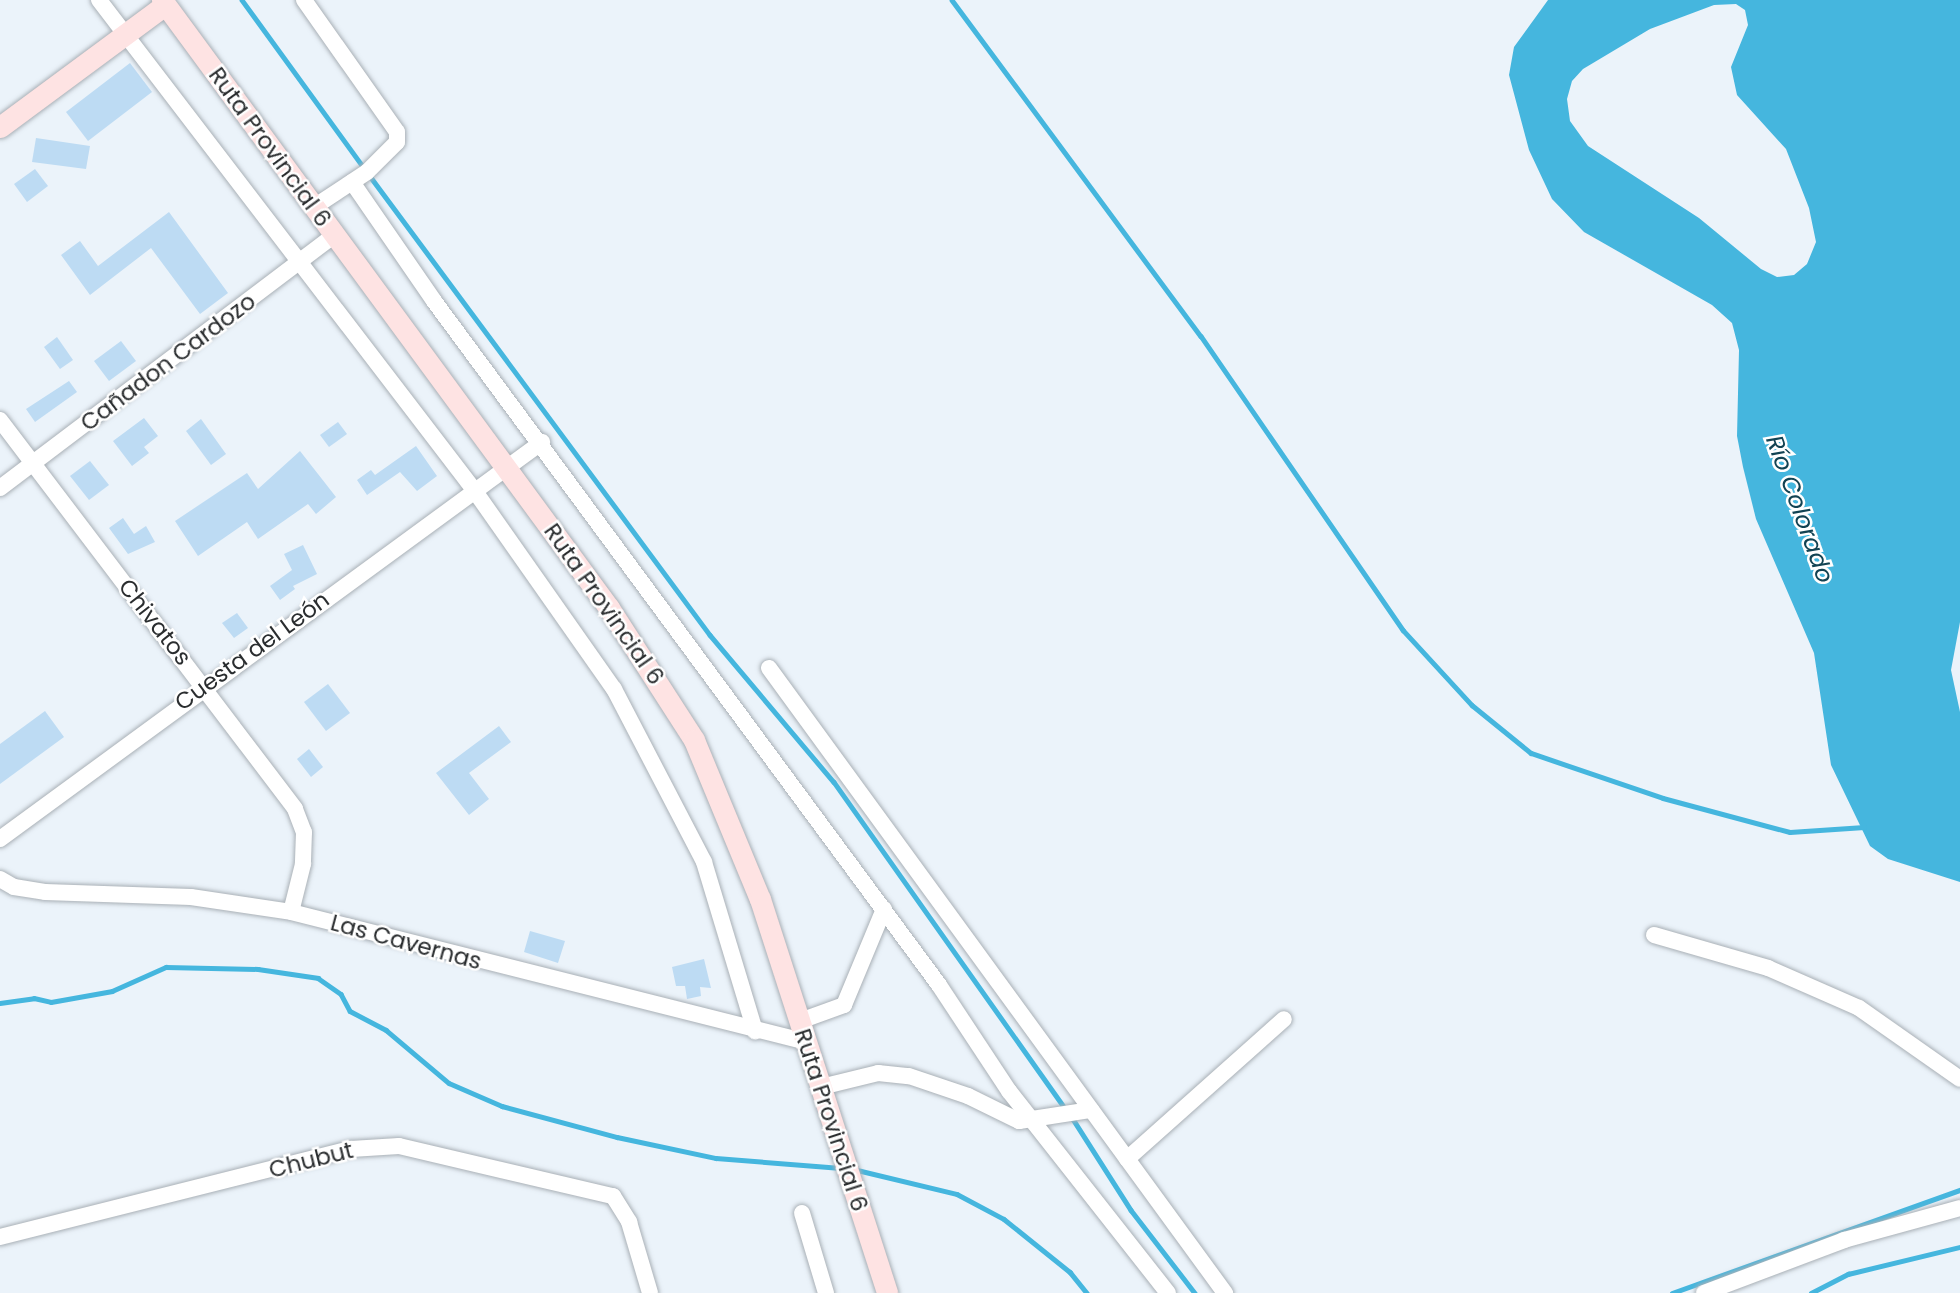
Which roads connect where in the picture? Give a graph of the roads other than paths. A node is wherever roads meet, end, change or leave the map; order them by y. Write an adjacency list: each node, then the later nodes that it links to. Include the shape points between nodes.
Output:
1 (99, 0): 4 (street)
2 (304, 0): 6 (street, via 397,132 397,142)
3 (163, 2): 4 (main road); 7 (main road, Ruta Provincial 6)
4 (125, 34): 5 (main road); 9 (street)
5 (0, 127)
6 (352, 182): 7 (street); 11 (street, via 434,301)
7 (314, 207): 8 (main road, Ruta Provincial 6)
8 (335, 236): 9 (street, Cañadon Cardozo); 13 (main road, Ruta Provincial 6)
9 (300, 262): 12 (street, Cañadon Cardozo); 15 (street)
10 (0, 420): 12 (street, Chivatos)
11 (542, 442): 13 (street, Cuesta del León); 20 (street)
12 (33, 463): 14 (street, Cañadon Cardozo); 17 (street, Chivatos)
13 (506, 468): 15 (street, Cuesta del León); 24 (main road, Ruta Provincial 6, via 638,648 694,740 741,846)
14 (0, 488)
15 (474, 490): 17 (street, Cuesta del León); 25 (street, via 614,689 664,780 704,862)
16 (769, 668): 29 (street)
17 (204, 686): 18 (street, Cuesta del León); 21 (street, Chivatos, via 295,809 304,832 303,864)
18 (0, 839)
19 (5, 886): 21 (street, Las Cavernas, via 191,897)
20 (884, 909): 24 (street, via 845,1006); 30 (street)
21 (290, 912): 25 (street, Las Cavernas)
22 (1654, 935): 27 (street, via 1768,968 1859,1008)
23 (1284, 1019): 31 (street)
24 (800, 1021): 26 (main road, Ruta Provincial 6)
25 (755, 1031): 26 (street, Las Cavernas)
26 (807, 1042): 28 (main road, Ruta Provincial 6)
27 (1960, 1079)
28 (821, 1087): 30 (street, via 878,1073 909,1076 968,1096 1000,1115); 37 (main road, Ruta Provincial 6)
29 (1091, 1110): 30 (street); 31 (street)
30 (1032, 1121): 38 (street)
31 (1127, 1159): 39 (street)
32 (1960, 1208): 40 (street, via 1844,1240)
33 (802, 1213): 36 (street)
34 (0, 1237): 35 (street, Chubut, via 376,1145 399,1146 604,1192 621,1203)
35 (650, 1293)
36 (826, 1293)
37 (887, 1293)
38 (1168, 1293)
39 (1225, 1293)
40 (1704, 1293)

